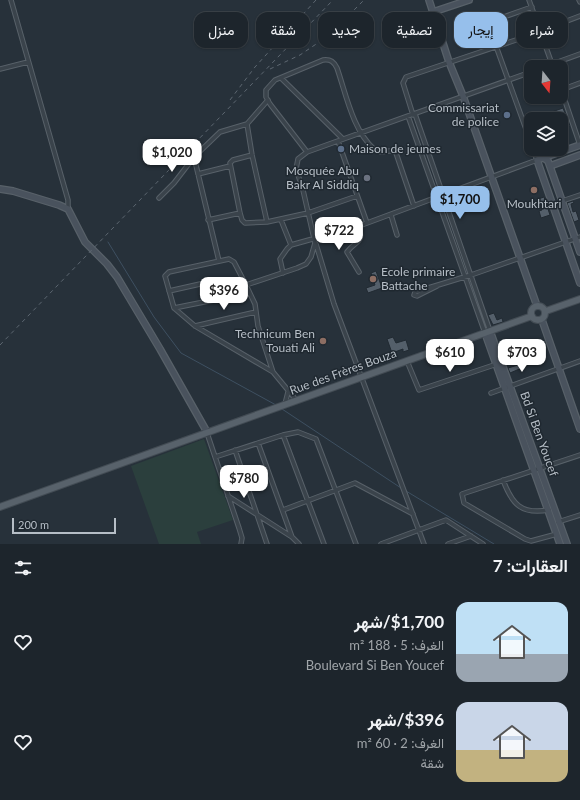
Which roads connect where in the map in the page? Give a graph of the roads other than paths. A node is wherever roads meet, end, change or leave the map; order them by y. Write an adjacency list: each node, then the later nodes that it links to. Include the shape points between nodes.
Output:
1 (11, 0): 18 (street)
2 (429, 0): 6 (main road)
3 (469, 0): 6 (main road)
4 (529, 0): 5 (street)
5 (532, 7): 7 (street); 8 (street)
6 (433, 12)
7 (534, 12)
8 (508, 15)
9 (580, 16): 10 (street)
10 (568, 20)
11 (445, 48): 19 (main road)
12 (490, 48): 19 (street)
13 (497, 48): 23 (street)
14 (547, 48): 16 (street)
15 (580, 54): 17 (street)
16 (551, 60)
17 (566, 60)
18 (28, 62): 20 (street); 55 (street, via 68,200)
19 (449, 62): 26 (main road); 29 (street, via 404,79 403,85)
20 (0, 69)
21 (524, 74): 23 (street)
22 (281, 78): 27 (street, via 268,86); 32 (street, via 324,60 332,60); 33 (street)
23 (508, 80): 26 (street); 31 (street)
24 (580, 83): 25 (street)
25 (568, 87)
26 (463, 96): 29 (street); 46 (main road)
27 (268, 100): 30 (street); 36 (street)
28 (566, 104): 35 (street)
29 (412, 115): 32 (street); 48 (street); 51 (street)
30 (247, 124): 37 (street); 40 (street, via 220,132)
31 (524, 124)
32 (359, 133): 33 (street); 54 (street, via 378,152 395,151)
33 (343, 140): 34 (street)
34 (338, 141): 36 (street); 50 (street)
35 (580, 145): 41 (main road)
36 (305, 153): 57 (street, via 298,159 296,169)
37 (252, 155): 43 (street, via 233,160); 61 (street)
38 (580, 155): 44 (main road)
39 (536, 156): 42 (street)
40 (194, 157): 45 (street); 52 (street)
41 (544, 158): 42 (main road); 44 (main road)
42 (537, 160): 46 (street); 67 (main road)
43 (230, 166): 45 (street); 56 (street)
44 (550, 166): 53 (main road)
45 (198, 174): 59 (street)
46 (491, 177): 48 (street); 70 (main road)
47 (0, 189): 55 (main road)
48 (443, 194): 51 (street); 74 (street)
49 (580, 195): 53 (street)
50 (357, 196): 57 (street); 62 (street)
51 (437, 196): 54 (street); 75 (street)
52 (160, 198)
53 (562, 201): 65 (main road)
54 (414, 206): 58 (street)
55 (68, 209): 103 (main road, via 85,242 117,277)
56 (240, 213): 59 (street); 61 (street, via 245,223)
57 (308, 214): 60 (street); 66 (street)
58 (391, 215): 62 (street); 64 (street)
59 (208, 220): 71 (street)
60 (281, 220): 61 (street); 68 (street)
61 (267, 222)
62 (367, 223): 63 (street)
63 (359, 226): 66 (street); 73 (street, via 360,241 347,252)
64 (398, 235)
65 (578, 237): 67 (street); 69 (main road)
66 (315, 241): 68 (street); 72 (street, via 311,257 306,264); 96 (street, via 334,304)
67 (566, 242): 70 (street); 77 (main road)
68 (291, 245): 72 (street, via 280,259)
69 (580, 252)
70 (520, 258): 74 (street); 83 (main road)
71 (219, 261): 78 (street, via 232,260); 80 (street, via 168,272 165,277)
72 (283, 272): 78 (street)
73 (359, 272)
74 (471, 275): 75 (street); 90 (street)
75 (465, 277): 79 (street); 90 (street)
76 (209, 282): 80 (street)
77 (580, 283)
78 (246, 285): 81 (street)
79 (437, 286): 79 (street, via 415,292 414,295 417,296)
80 (169, 291): 84 (street)
81 (249, 293): 84 (street); 86 (street)
82 (580, 299): 85 (main road)
83 (537, 306): 85 (main road); 87 (main road, via 533,309)
84 (174, 308): 89 (street)
85 (546, 311): 88 (main road)
86 (256, 312): 89 (street); 95 (street, via 260,334)
87 (532, 316): 88 (main road); 90 (main road, Rue des Frères Bouza)
88 (542, 320): 94 (main road)
89 (195, 326): 95 (street)
90 (488, 332): 91 (main road, Rue des Frères Bouza); 93 (main road, Bd Si Ben Youcef)
91 (407, 361): 93 (street, via 419,390); 96 (main road, Rue des Frères Bouza)
92 (580, 361): 94 (street)
93 (499, 363): 97 (main road, Bd Si Ben Youcef)
94 (558, 369): 97 (street); 102 (main road)
95 (273, 372): 98 (street)
96 (361, 377): 100 (main road, Rue des Frères Bouza); 118 (street)
97 (507, 387): 99 (street); 109 (main road, Bd Si Ben Youcef)
98 (288, 392): 100 (street); 101 (street)
99 (491, 393)
100 (296, 400): 101 (main road, Rue des Frères Bouza)
101 (283, 405): 103 (main road, Rue des Frères Bouza)
102 (580, 429)
103 (206, 432): 108 (street); 114 (main road, Rue des Frères Bouza)
104 (283, 435): 105 (street); 111 (street, via 298,432 316,439); 113 (street)
105 (258, 443): 106 (street); 116 (street)
106 (235, 450): 108 (street); 117 (street)
107 (580, 455): 109 (street)
108 (216, 457): 112 (street)
109 (537, 470): 110 (street); 115 (main road, Bd Si Ben Youcef)
110 (503, 480): 115 (street, via 512,501 518,507 537,512); 122 (street, via 462,494 464,503 531,541)
111 (335, 490): 113 (street); 118 (street, via 355,483); 129 (street)
112 (228, 496): 117 (street); 125 (street)
113 (308, 501): 116 (street); 128 (street)
114 (0, 506)
115 (551, 509): 120 (main road, Bd Si Ben Youcef)
116 (283, 510): 124 (street)
117 (257, 514): 124 (street); 126 (street)
118 (413, 514): 121 (street)
119 (580, 515): 120 (street)
120 (556, 523): 122 (main road, Bd Si Ben Youcef)
121 (419, 530): 123 (street, via 446,520); 130 (street); 131 (street)
122 (560, 533): 134 (main road, Bd Si Ben Youcef); 135 (main road, Bd Si Ben Youcef)
123 (471, 536): 132 (street); 133 (street)
124 (292, 537): 127 (street)
125 (243, 544)
126 (267, 544)
127 (299, 544)
128 (324, 544)
129 (356, 544)
130 (381, 544)
131 (424, 544)
132 (448, 544)
133 (483, 544)
134 (560, 544)
135 (567, 544)

